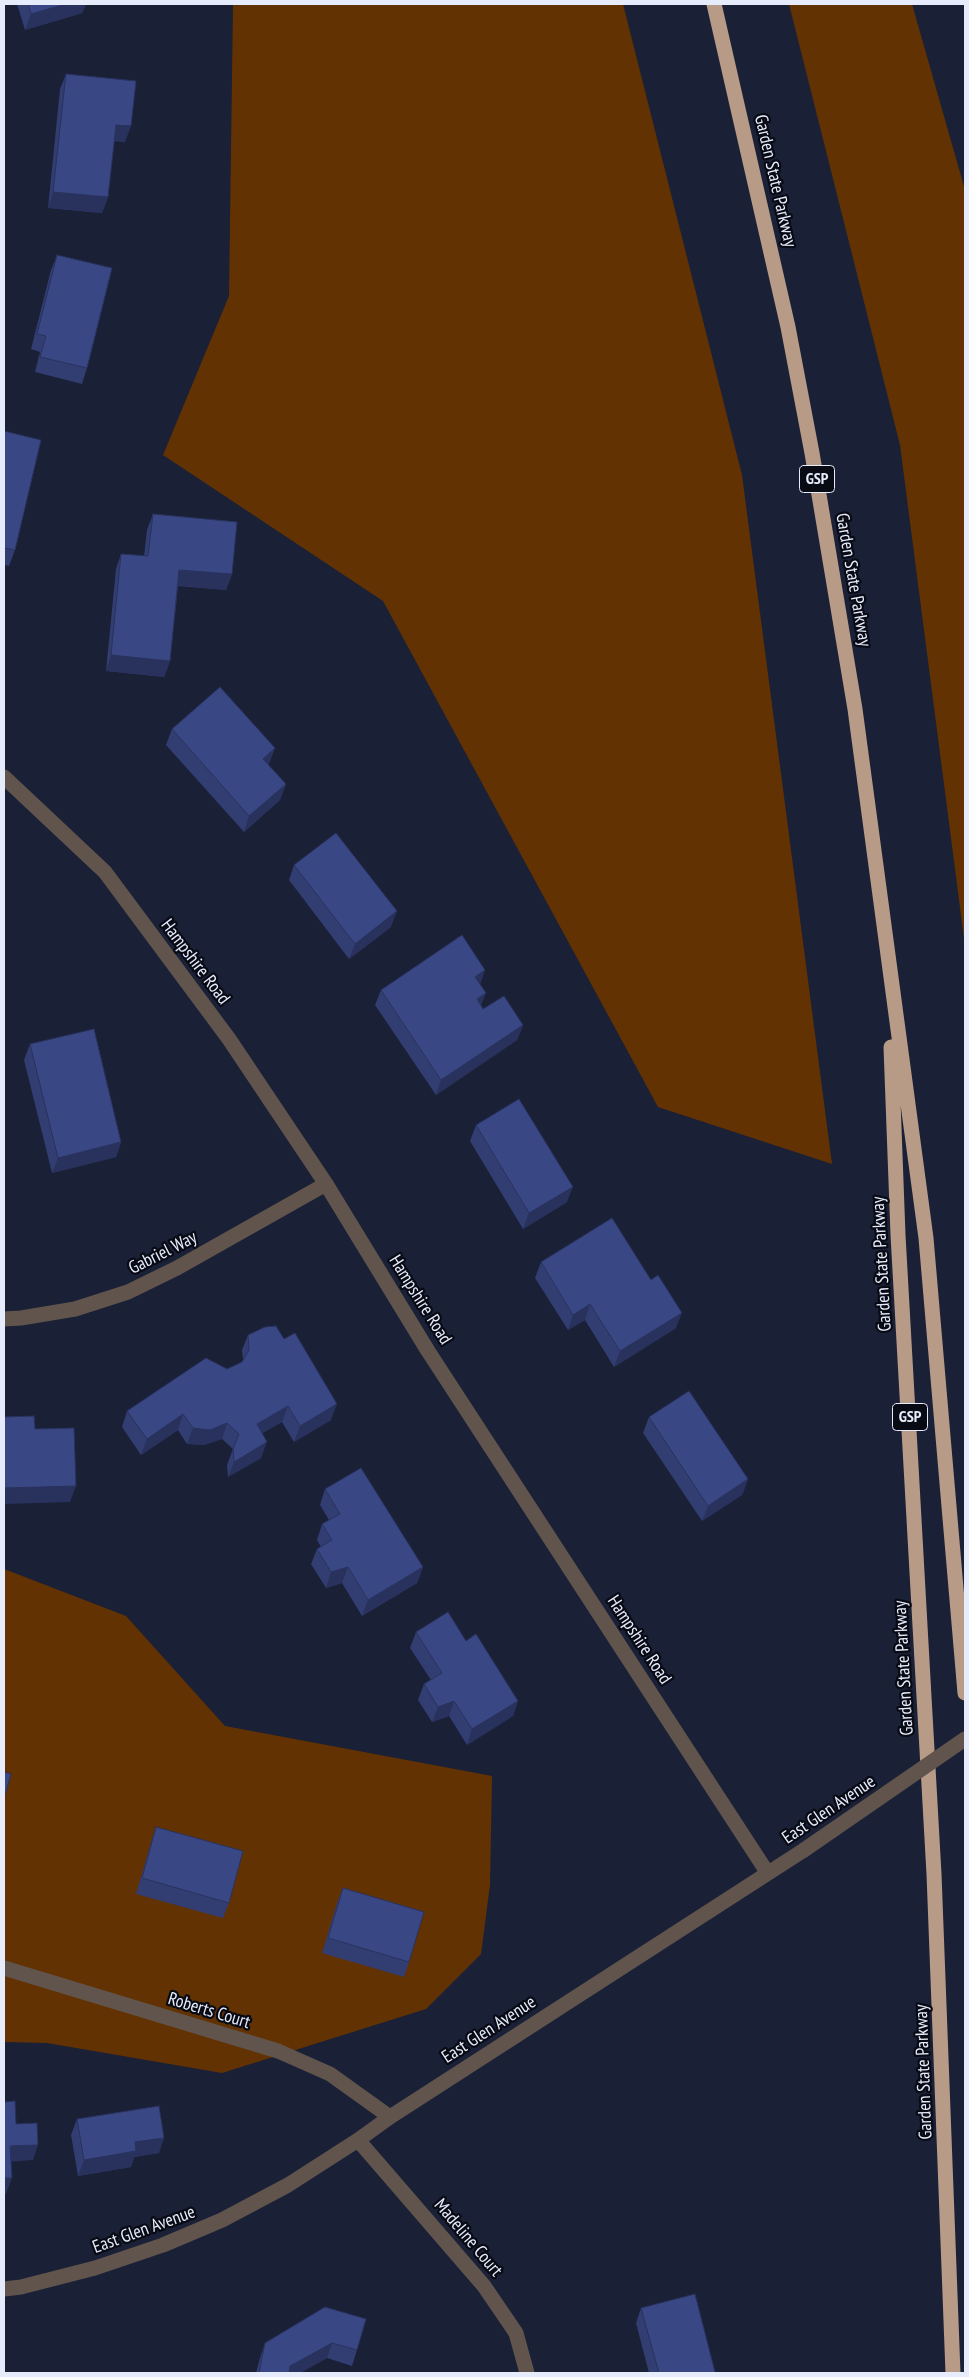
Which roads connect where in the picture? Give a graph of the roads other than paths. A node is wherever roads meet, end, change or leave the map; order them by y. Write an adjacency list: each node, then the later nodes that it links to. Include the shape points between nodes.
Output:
1 (714, 4): 3 (highway, Garden State Parkway / GSP, via 786,318 812,453 855,709)
2 (4, 777): 4 (street, Hampshire Road, via 105,872 228,1039)
3 (888, 961): 6 (highway, Garden State Parkway / GSP, via 926,1238); 14 (highway, Garden State Parkway / GSP, via 898,1234 934,1874)
4 (326, 1184): 5 (street, Gabriel Way, via 178,1268 128,1292 75,1309); 8 (street, Hampshire Road, via 428,1350)
5 (4, 1319)
6 (965, 1693)
7 (965, 1739): 8 (street, East Glen Avenue, bridge)
8 (767, 1872): 10 (street, East Glen Avenue)
9 (4, 1968): 10 (street, Roberts Court, via 278,2051 330,2074)
10 (390, 2117): 11 (street, East Glen Avenue)
11 (358, 2140): 12 (street, East Glen Avenue, via 288,2185 222,2220 163,2245 96,2268); 13 (street, Madeline Court, via 484,2286 516,2333)
12 (4, 2289)
13 (527, 2373)
14 (953, 2373)

